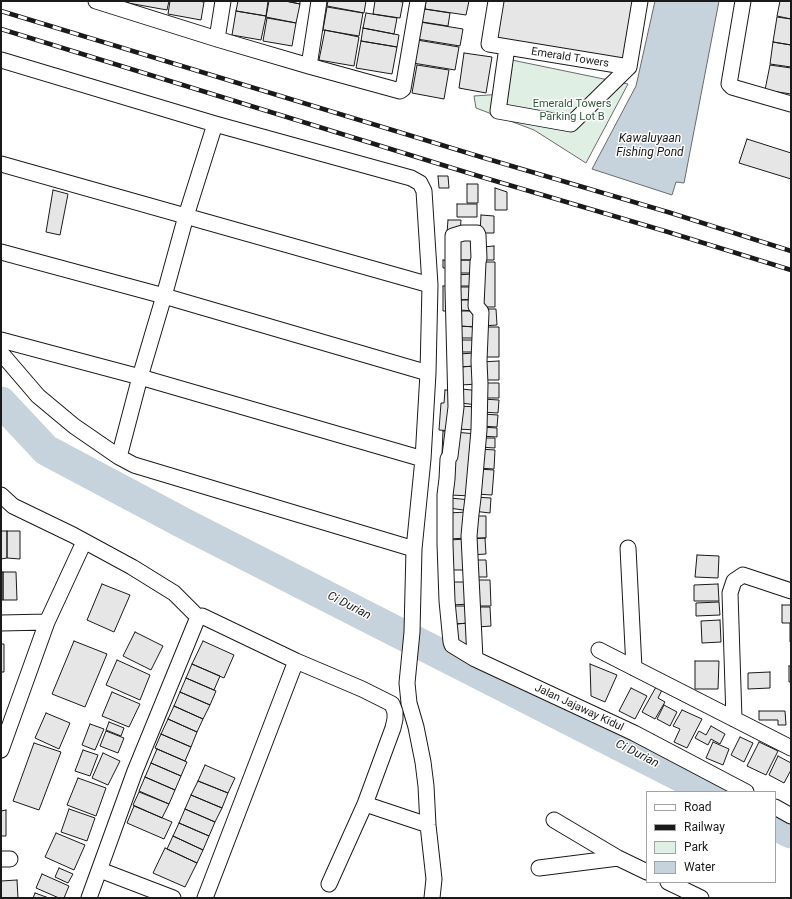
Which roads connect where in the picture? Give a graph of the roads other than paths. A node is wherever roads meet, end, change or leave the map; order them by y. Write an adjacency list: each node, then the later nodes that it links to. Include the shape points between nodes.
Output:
1 (96, 1): 8 (street)
2 (223, 1): 9 (street)
3 (319, 1): 12 (street)
4 (418, 1): 12 (street, via 403,89 400,91)
5 (496, 1): 10 (street, Emerald Towers, via 489,44)
6 (640, 1): 13 (street)
7 (743, 1): 14 (street, via 729,84)
8 (122, 5): 9 (street)
9 (217, 39): 12 (street)
10 (507, 47): 13 (street, Emerald Towers); 13 (street, via 498,111 571,124)
11 (1, 60): 15 (street)
12 (309, 66)
13 (629, 67)
14 (791, 104)
15 (215, 124): 17 (street); 19 (street, via 411,178 420,183 424,191)
16 (1, 164): 17 (street)
17 (186, 216): 19 (street); 20 (street)
18 (1, 252): 20 (street)
19 (430, 285): 23 (street)
20 (164, 296): 23 (street); 24 (street)
21 (1, 340): 24 (street)
22 (1, 352): 25 (street, via 38,396 74,426)
23 (428, 373): 26 (street)
24 (140, 377): 25 (street); 26 (street)
25 (119, 457): 31 (street, via 134,465)
26 (423, 459): 31 (street)
27 (1, 495): 28 (street)
28 (7, 507): 29 (street)
29 (84, 542): 33 (street, via 174,593); 34 (street)
30 (628, 548): 39 (street)
31 (414, 549): 48 (street, via 412,632 407,683 409,703 423,762)
32 (791, 591): 40 (street, via 743,575 734,581 730,593)
33 (198, 617): 38 (street, via 202,616); 51 (street, via 135,771)
34 (47, 622): 35 (street); 41 (street)
35 (1, 623)
36 (599, 650): 39 (street)
37 (475, 659): 37 (street, Jalan Jajaway Kidul, via 451,642 445,544 445,495 456,407 454,236 464,233 478,235 476,306 481,312 480,396 470,536); 43 (street, Jalan Jajaway Kidul, via 634,733)
38 (296, 660): 44 (street, via 392,704 395,712 393,728); 58 (street)
39 (634, 668): 40 (street)
40 (734, 720): 42 (street)
41 (2, 742)
42 (791, 748)
43 (744, 791)
44 (365, 804): 48 (street); 54 (street)
45 (776, 808): 46 (street)
46 (791, 816)
47 (554, 820): 49 (street)
48 (428, 825): 59 (street, via 434,879)
49 (618, 858): 50 (street); 52 (street)
50 (539, 868)
51 (100, 870): 56 (street); 57 (street)
52 (646, 872)
53 (670, 883): 55 (street)
54 (329, 884)
55 (694, 896)
56 (89, 898)
57 (173, 898)
58 (205, 898)
59 (432, 898)

